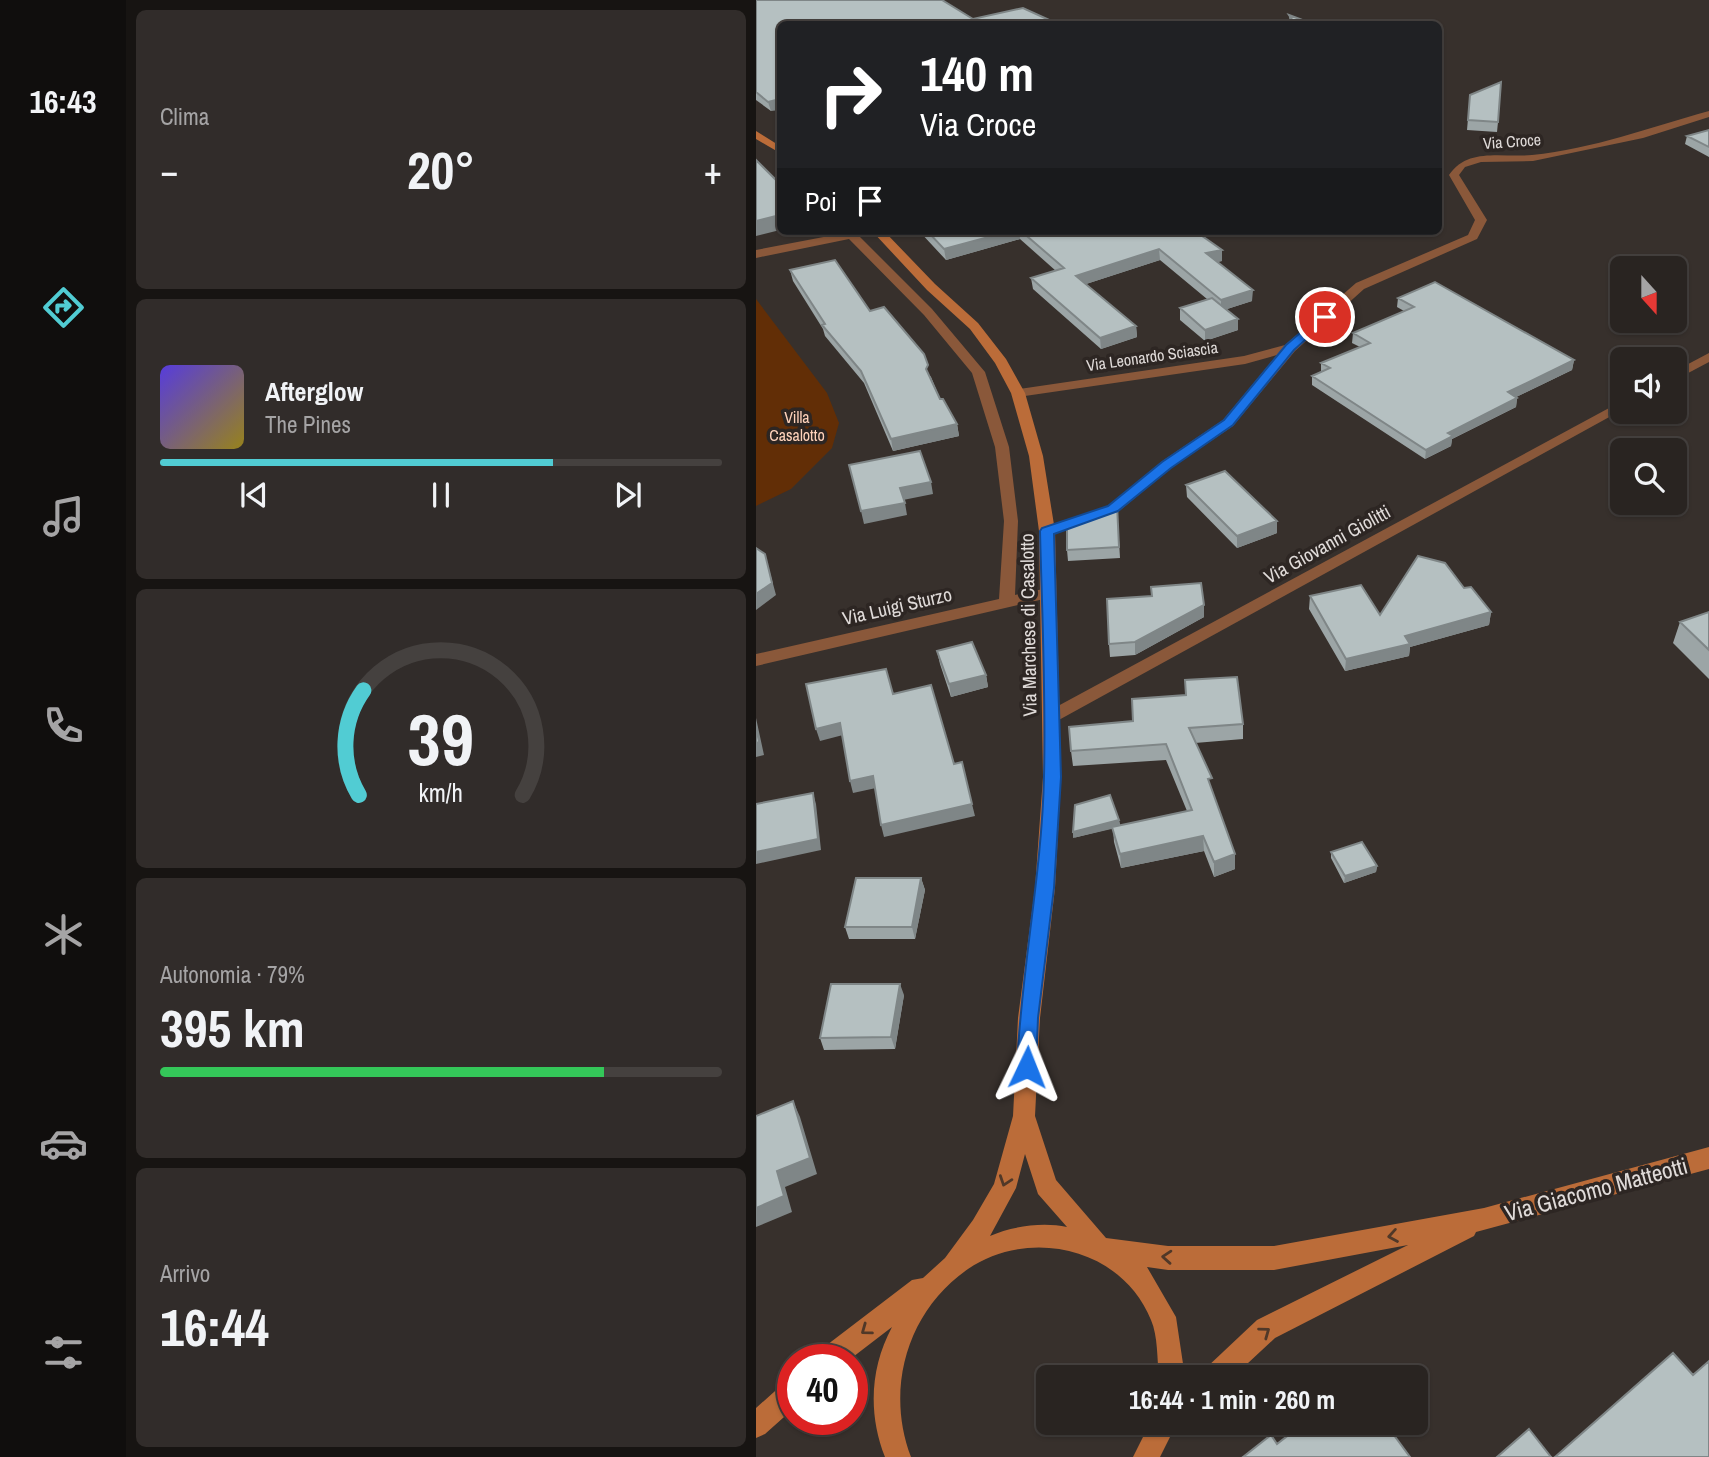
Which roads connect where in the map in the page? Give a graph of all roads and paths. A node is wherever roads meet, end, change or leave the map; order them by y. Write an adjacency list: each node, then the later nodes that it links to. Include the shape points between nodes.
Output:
1 (1709, 114): 7 (street, Via Croce, via 1639,136 1533,158 1480,159 1461,165 1454,175 1481,220 1473,237 1360,286)
2 (756, 134): 3 (street)
3 (777, 148)
4 (852, 235): 6 (street); 14 (street, via 928,312 978,372 1003,459 1011,521)
5 (882, 235): 10 (street, Via Marchese di Casalotto, via 974,326)
6 (756, 254)
7 (1290, 348): 10 (street, Via Leonardo Sciascia, via 1245,360); 12 (street, Via Croce, via 1228,423 1113,509)
8 (1709, 357): 9 (street)
9 (1687, 369)
10 (1018, 393): 12 (street, Via Marchese di Casalotto, via 1036,456)
11 (1610, 412): 16 (street, Via Giovanni Giolitti)
12 (1047, 531): 13 (street, Via Marchese di Casalotto)
13 (1048, 593): 14 (street, Via Luigi Sturzo); 16 (street, Via Marchese di Casalotto)
14 (1007, 602): 15 (street, Via Luigi Sturzo)
15 (756, 660)
16 (1051, 717): 17 (street, Via Marchese di Casalotto, via 1046,874 1029,1018)
17 (1024, 1116): 20 (street, via 1046,1186); 21 (street, one-way to 21, via 1004,1188 981,1228)
18 (1709, 1158): 19 (street, Via Giacomo Matteotti)
19 (1484, 1219): 20 (street, one-way to 20, via 1273,1258 1168,1258); 24 (street, one-way to 19, via 1266,1329)
20 (1102, 1248): 21 (street, via 1070,1237 1011,1238 981,1248); 23 (street, via 1132,1268 1152,1292 1166,1322)
21 (948, 1270): 22 (street, one-way to 22); 28 (street, via 917,1302 899,1333 888,1368 885,1405 890,1440)
22 (849, 1344)
23 (1173, 1365)
24 (1228, 1365)
25 (777, 1406): 26 (street)
26 (756, 1425)
27 (1158, 1435): 29 (street)
28 (898, 1457)
29 (1146, 1457)

